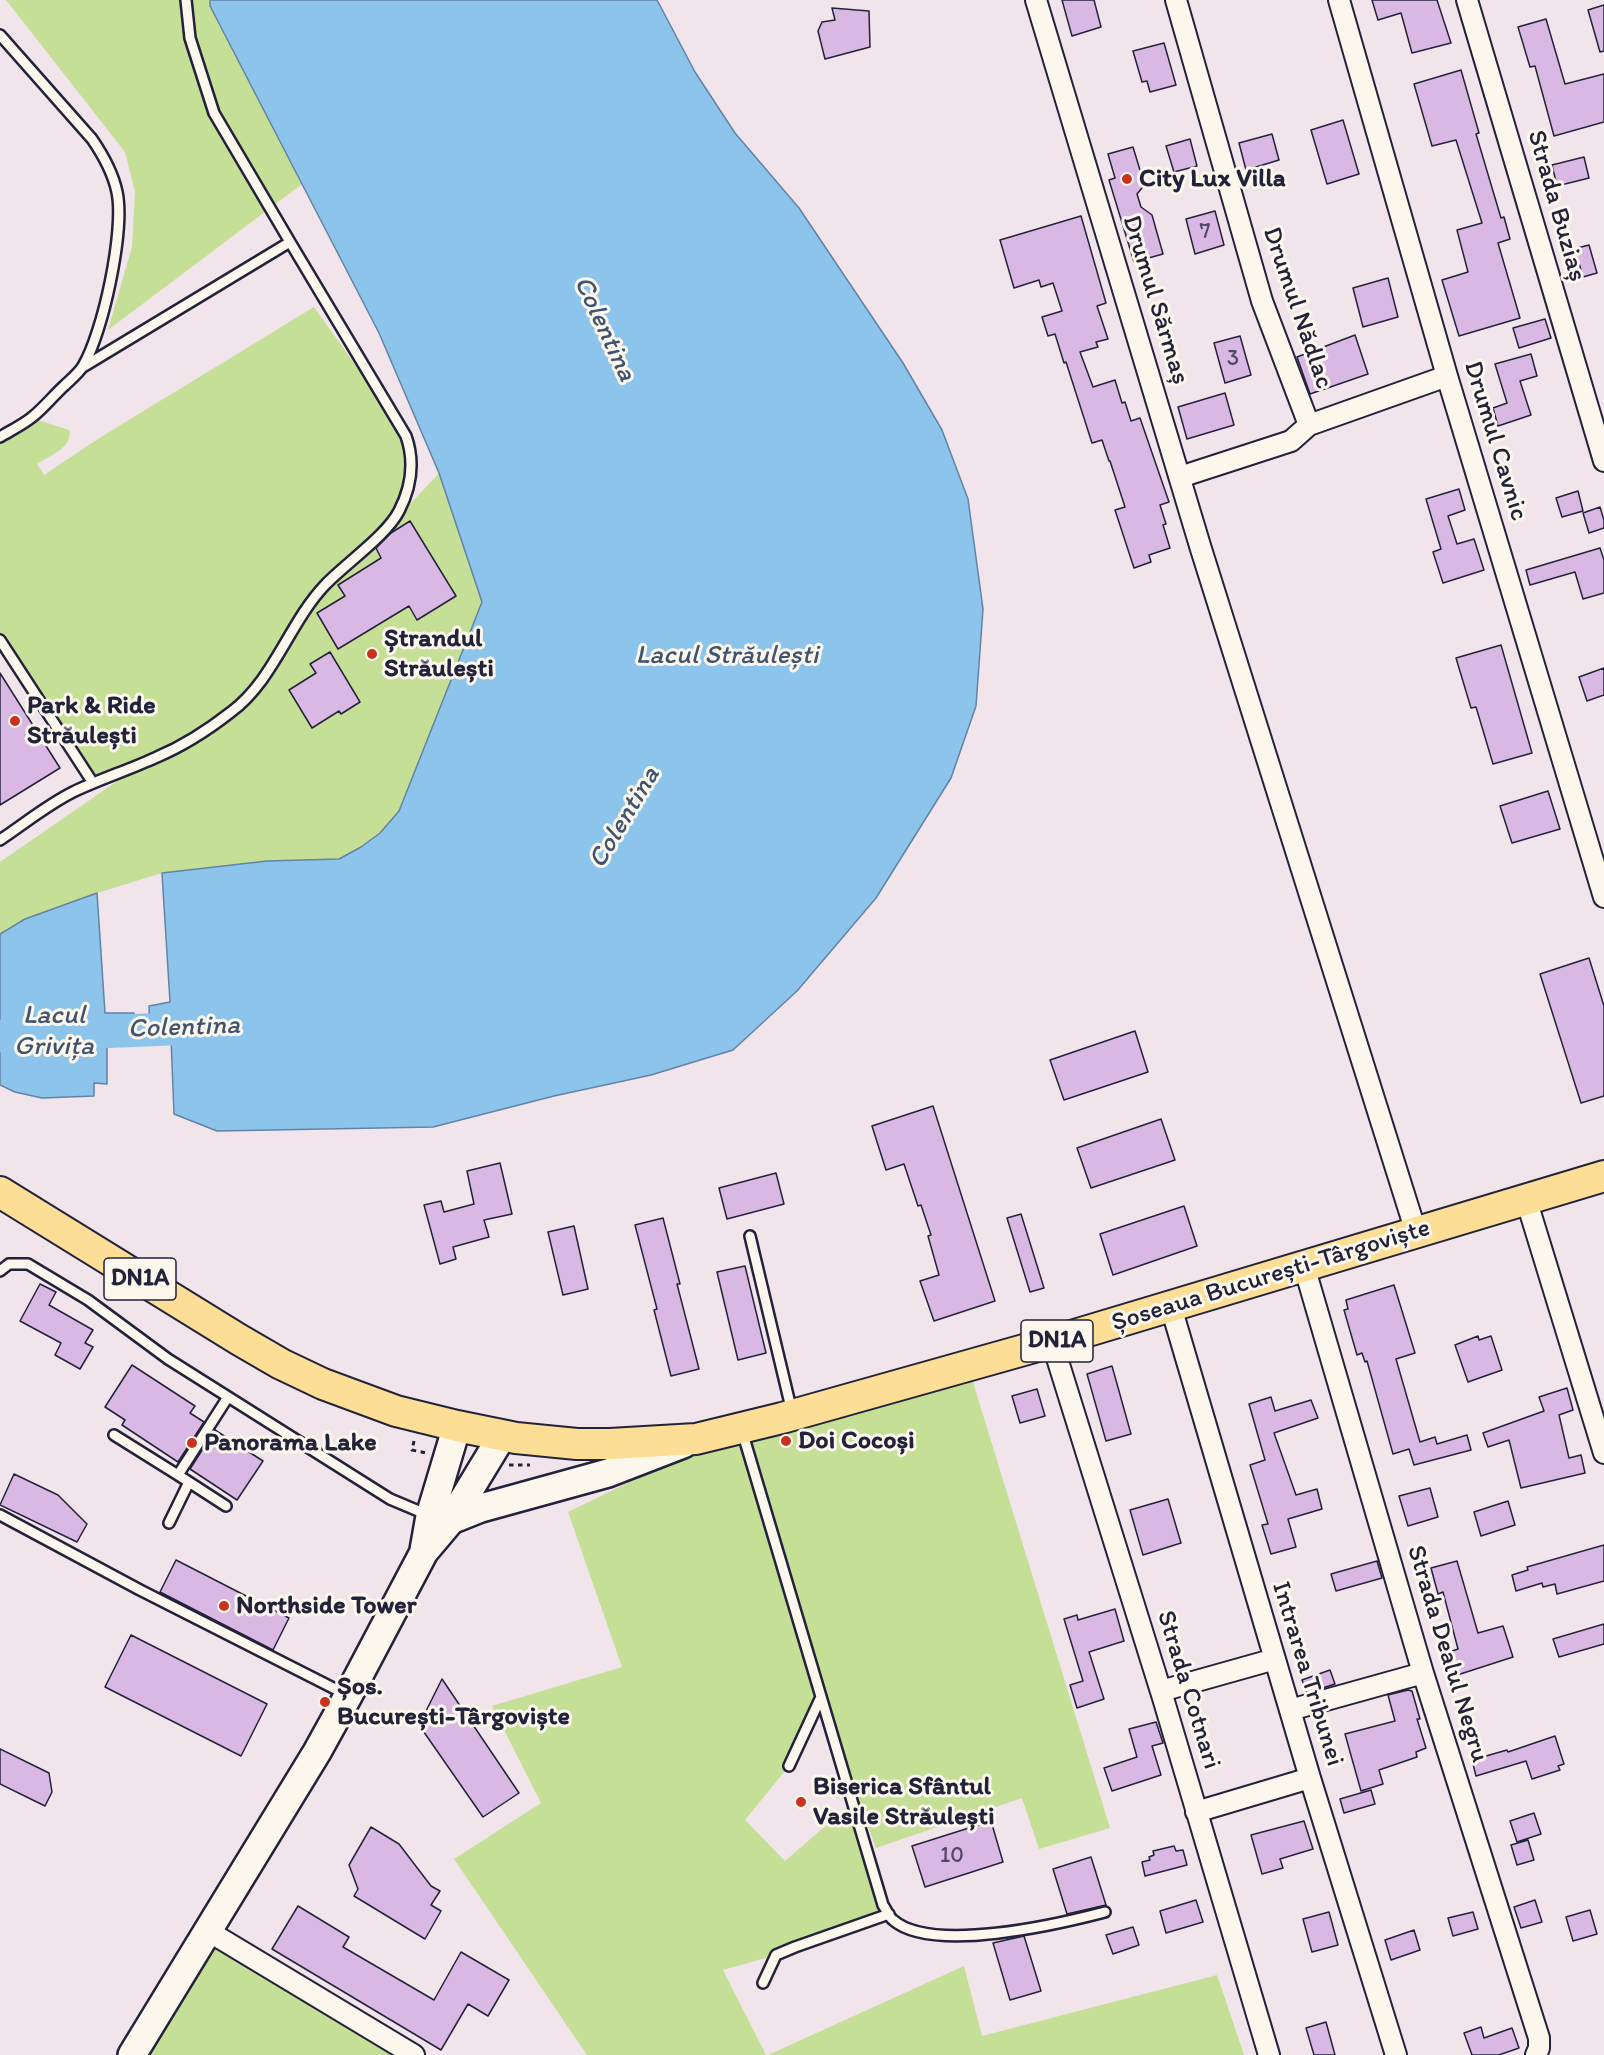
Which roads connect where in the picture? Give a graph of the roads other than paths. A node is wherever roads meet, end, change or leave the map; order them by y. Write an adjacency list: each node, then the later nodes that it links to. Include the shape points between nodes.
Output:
1 (186, 0): 7 (lane, via 190,38 214,114)
2 (1036, 0): 13 (street, Drumul Sărmaș)
3 (1176, 0): 10 (street, Drumul Nădlac, via 1262,301)
4 (1339, 0): 9 (street, Drumul Cavnic)
5 (1467, 0): 12 (street, Strada Buziaș)
6 (0, 35): 8 (lane, via 92,139 112,174 118,194 110,281 94,340)
7 (290, 242): 8 (lane); 15 (lane, via 406,436 412,466 405,497 385,529 315,596 245,701 180,746)
8 (82, 367): 11 (lane, via 32,418)
9 (1447, 376): 10 (street); 17 (street, Drumul Cavnic)
10 (1309, 425): 13 (street, via 1291,441)
11 (0, 437)
12 (1604, 461)
13 (1180, 477): 21 (street, Drumul Sărmaș)
14 (0, 640): 15 (lane)
15 (93, 783): 16 (lane)
16 (0, 840)
17 (1604, 897)
18 (1604, 1176): 20 (main road, Șoseaua București-Târgoviște / DN1A)
19 (0, 1192): 29 (main road, Șoseaua București-Târgoviște / DN1A, via 280,1364 396,1411)
20 (1526, 1199): 21 (main road, Șoseaua București-Târgoviște / DN1A); 34 (street)
21 (1416, 1232): 23 (main road, Șoseaua București-Târgoviște / DN1A)
22 (750, 1236): 28 (lane)
23 (1304, 1266): 25 (main road, Șoseaua București-Târgoviște / DN1A); 42 (street, Strada Dealul Negru)
24 (0, 1271): 27 (lane, via 9,1264 28,1264 88,1300)
25 (1171, 1307): 26 (main road, Șoseaua București-Târgoviște / DN1A); 41 (street, Intrarea Tribunei)
26 (1052, 1342): 28 (main road, Șoseaua București-Târgoviște / DN1A); 43 (street, Strada Cotnari)
27 (228, 1397): 35 (lane); 39 (lane, via 390,1499)
28 (793, 1415): 30 (main road, Șoseaua București-Târgoviște / DN1A)
29 (457, 1426): 32 (main road, Șoseaua București-Târgoviște / DN1A); 39 (main road)
30 (741, 1428): 33 (main road, Șoseaua București-Târgoviște / DN1A); 45 (lane)
31 (114, 1435): 35 (lane)
32 (502, 1436): 33 (main road, Șoseaua București-Târgoviște / DN1A, via 577,1444); 39 (main road)
33 (696, 1439): 39 (main road, via 592,1478)
34 (1604, 1453)
35 (178, 1475): 36 (lane)
36 (189, 1482): 37 (lane); 40 (lane)
37 (226, 1506)
38 (0, 1515): 44 (lane)
39 (440, 1518): 44 (main road)
40 (169, 1522)
41 (1275, 1659): 43 (street); 46 (street, Intrarea Tribunei)
42 (1423, 1673): 46 (street); 58 (street, Strada Dealul Negru, via 1539,2038)
43 (1161, 1690): 49 (street, Strada Cotnari)
44 (348, 1696): 52 (main road)
45 (820, 1697): 47 (lane); 51 (lane)
46 (1290, 1710): 48 (street, Intrarea Tribunei)
47 (789, 1766)
48 (1310, 1778): 49 (street); 57 (street, Intrarea Tribunei)
49 (1196, 1812): 56 (street, Strada Cotnari)
50 (1105, 1912): 51 (lane, via 1047,1926 955,1936 910,1929)
51 (889, 1914): 53 (lane, via 776,1955)
52 (208, 1931): 54 (main road); 55 (street)
53 (763, 1983)
54 (132, 2055)
55 (414, 2055)
56 (1269, 2055)
57 (1396, 2055)
58 (1536, 2055)

